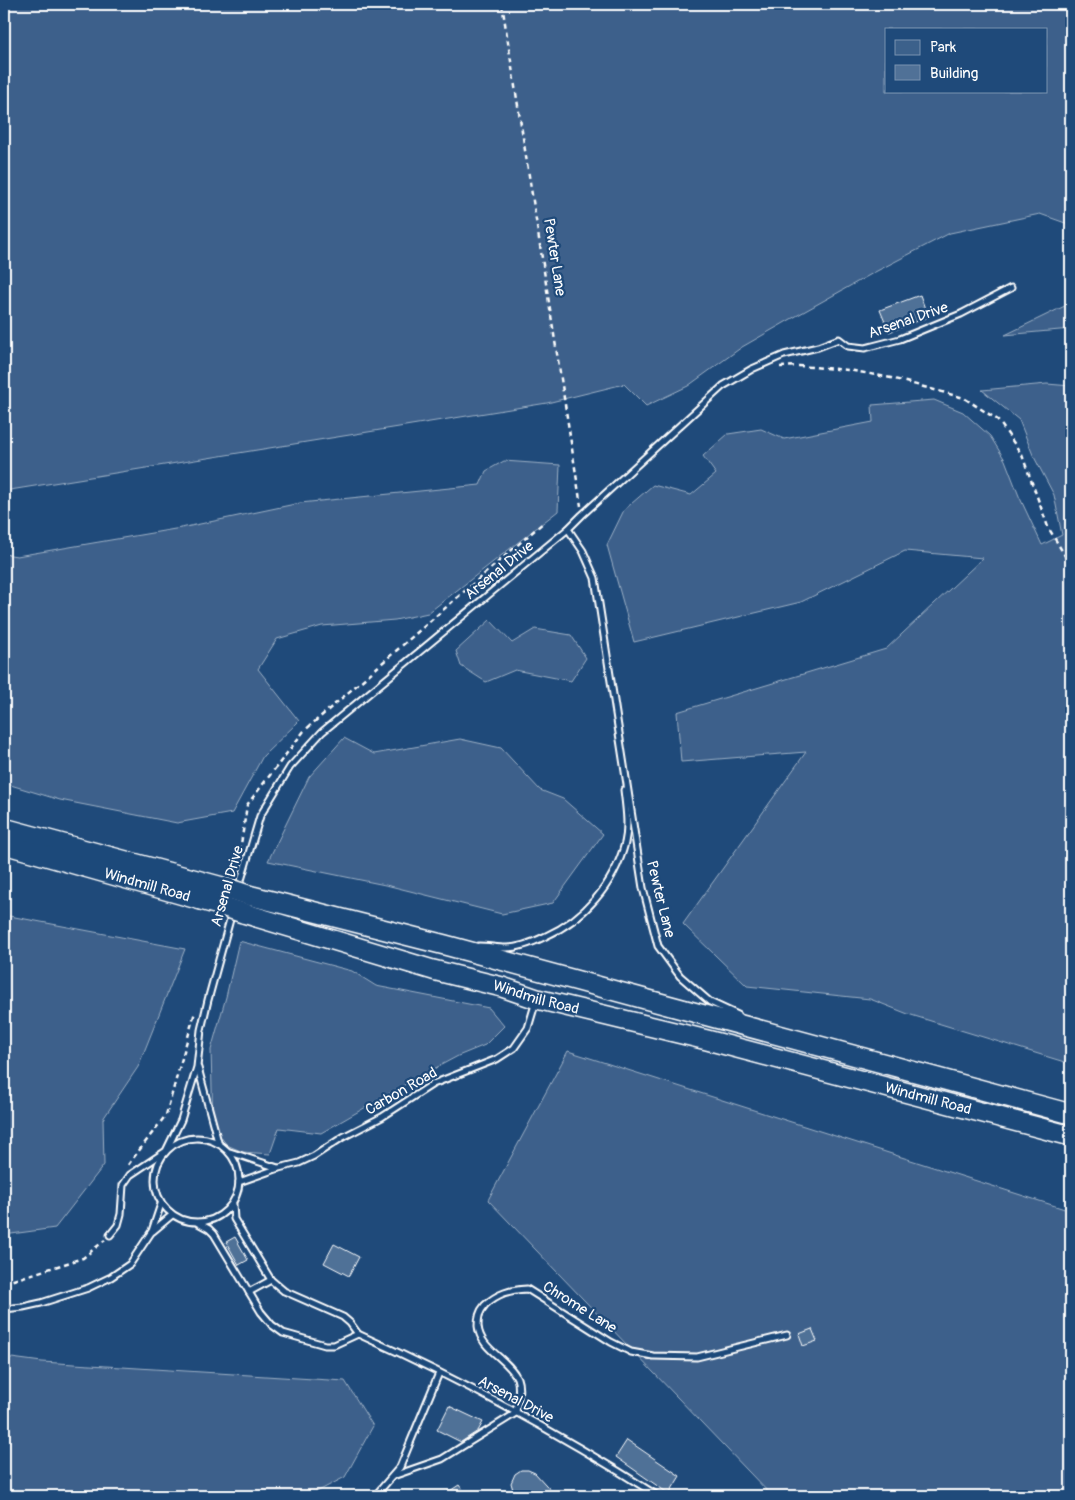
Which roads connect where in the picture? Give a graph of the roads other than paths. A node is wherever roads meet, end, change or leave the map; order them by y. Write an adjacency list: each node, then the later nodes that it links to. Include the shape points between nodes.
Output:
1 (1011, 288): 2 (lane, Arsenal Drive, via 961,314 900,338 865,348 848,346 839,339 752,368 723,386)
2 (568, 529): 3 (lane, Pewter Lane, via 584,551 595,578); 13 (lane, Arsenal Drive, via 322,732 290,767 260,816 208,1000)
3 (622, 752): 8 (lane, Pewter Lane, via 627,820 625,842 617,864 599,895 578,917 532,943 506,948); 10 (lane, Pewter Lane, via 643,888 658,946 680,976 710,1002)
4 (4, 828): 6 (highway, Windmill Road)
5 (4, 844): 9 (highway, Windmill Road, bridge)
6 (364, 924): 7 (lane); 12 (highway, Windmill Road)
7 (461, 943)
8 (471, 945)
9 (537, 998): 15 (highway, Windmill Road); 19 (lane, Carbon Road, via 528,1028 514,1048 498,1059 433,1084 314,1156)
10 (742, 1017)
11 (748, 1020): 12 (lane, via 856,1052)
12 (880, 1063): 14 (highway, Windmill Road)
13 (197, 1067): 16 (lane, Arsenal Drive); 17 (lane, Arsenal Drive, via 182,1120)
14 (1071, 1114)
15 (1071, 1136)
16 (218, 1142): 17 (lane, via 192,1138 178,1142); 18 (lane)
17 (166, 1151): 21 (lane, via 158,1162 154,1177); 26 (lane, via 130,1175 122,1185 121,1214)
18 (230, 1152): 19 (lane); 20 (lane, via 237,1164)
19 (279, 1168): 20 (lane, Carbon Road)
20 (239, 1182): 22 (lane)
21 (162, 1204): 23 (lane); 25 (lane)
22 (233, 1204): 24 (lane, via 223,1214); 27 (lane, Arsenal Drive, via 234,1219)
23 (172, 1215): 24 (lane); 25 (lane)
24 (198, 1223): 28 (lane, via 214,1234)
25 (152, 1231): 29 (lane, via 130,1264 111,1277 41,1303)
26 (110, 1235)
27 (271, 1280): 28 (lane); 30 (lane, Arsenal Drive, via 284,1291 343,1317)
28 (249, 1292): 30 (lane, via 261,1312 283,1333 325,1345 334,1345)
29 (4, 1309)
30 (358, 1334): 32 (lane, Arsenal Drive)
31 (788, 1335): 33 (lane, Chrome Lane, via 697,1357 653,1356 631,1352 611,1342 527,1289 502,1292 482,1308 478,1318 479,1331 482,1340 516,1376 519,1386)
32 (439, 1373): 33 (lane, Arsenal Drive); 34 (lane, via 400,1467)
33 (516, 1413): 34 (lane, via 442,1459); 36 (lane, Arsenal Drive)
34 (393, 1476): 35 (lane)
35 (375, 1496)
36 (658, 1496)

